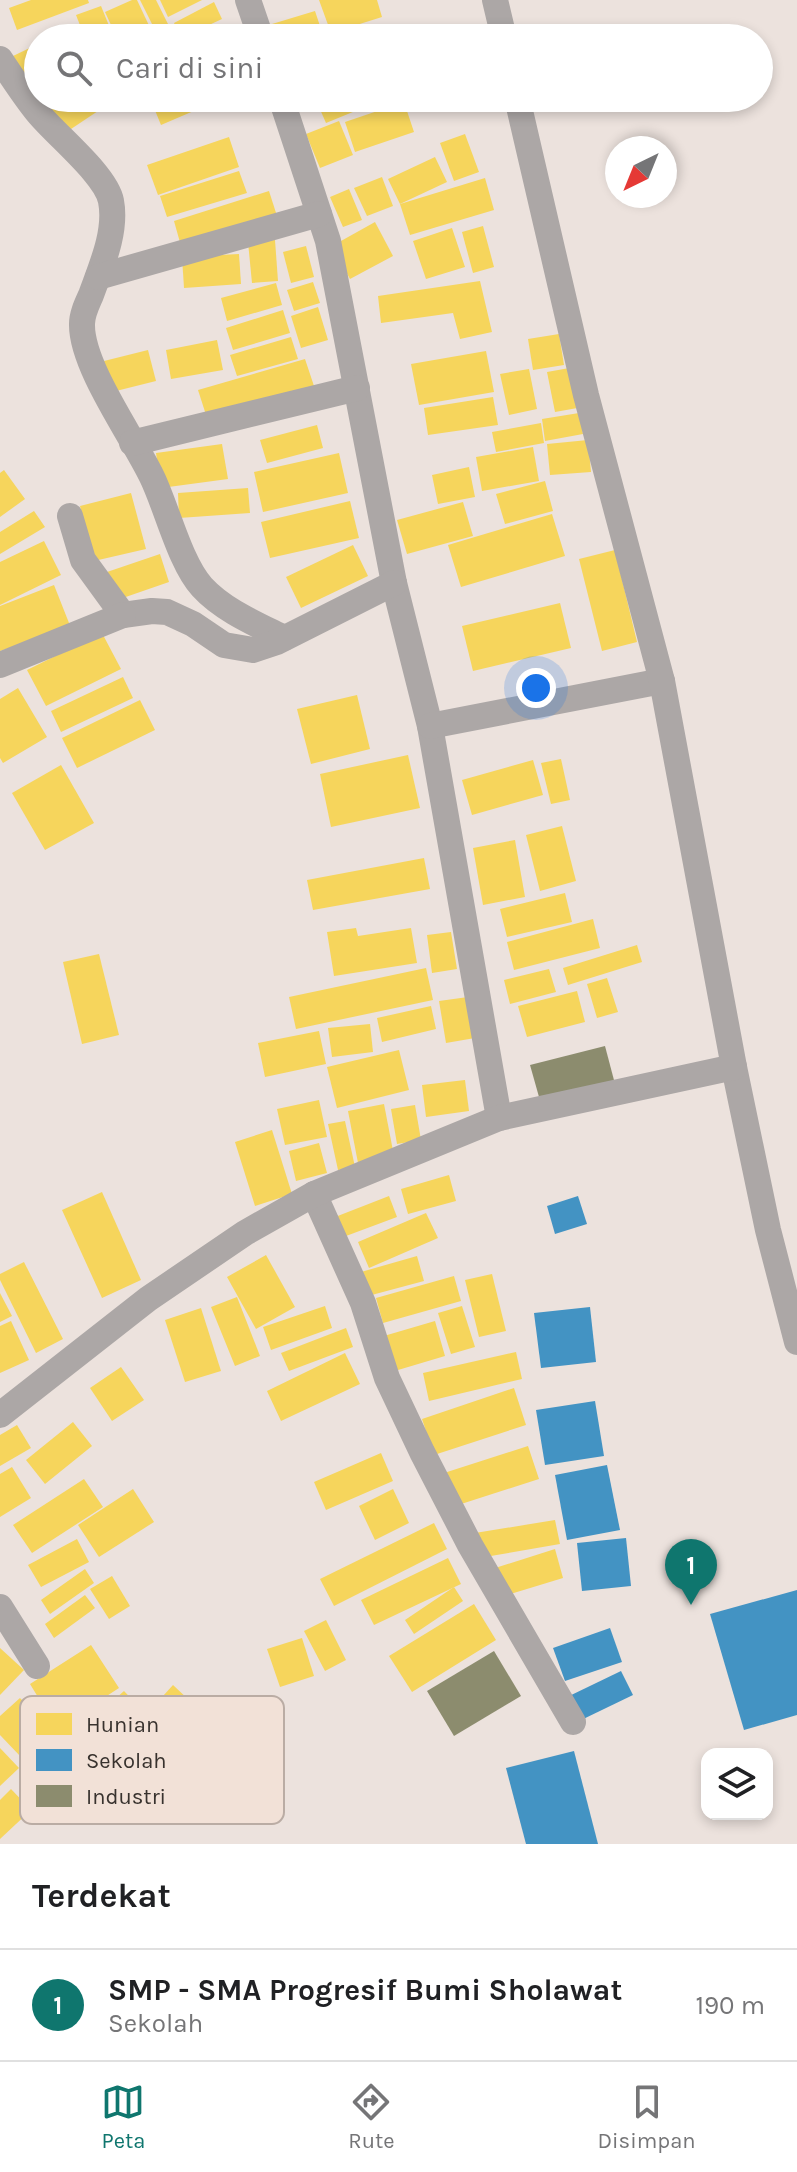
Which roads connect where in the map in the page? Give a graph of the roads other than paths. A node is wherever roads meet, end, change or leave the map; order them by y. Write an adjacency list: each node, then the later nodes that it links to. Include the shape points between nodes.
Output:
1 (248, 0): 3 (street)
2 (495, 0): 4 (street)
3 (256, 24)
4 (501, 24)
5 (0, 59): 6 (street)
6 (24, 93)
7 (37, 112): 11 (street, via 105,185 111,200)
8 (286, 112): 10 (street)
9 (520, 112): 19 (street, via 586,395)
10 (319, 214): 11 (street); 12 (street)
11 (98, 277): 13 (street, via 81,319 82,341)
12 (357, 388): 13 (street); 15 (street)
13 (132, 443): 17 (street, via 201,586)
14 (70, 516): 16 (street, via 83,560)
15 (394, 583): 17 (street); 20 (street)
16 (123, 615): 17 (street, via 167,612 224,645); 18 (street)
17 (271, 643)
18 (0, 665)
19 (662, 681): 20 (street); 21 (street)
20 (430, 726): 22 (street)
21 (734, 1067): 22 (street); 24 (street)
22 (499, 1118): 23 (street)
23 (314, 1194): 25 (street, via 148,1299); 28 (street, via 422,1452)
24 (797, 1342)
25 (0, 1415)
26 (0, 1607): 27 (street)
27 (37, 1666)
28 (573, 1722)

